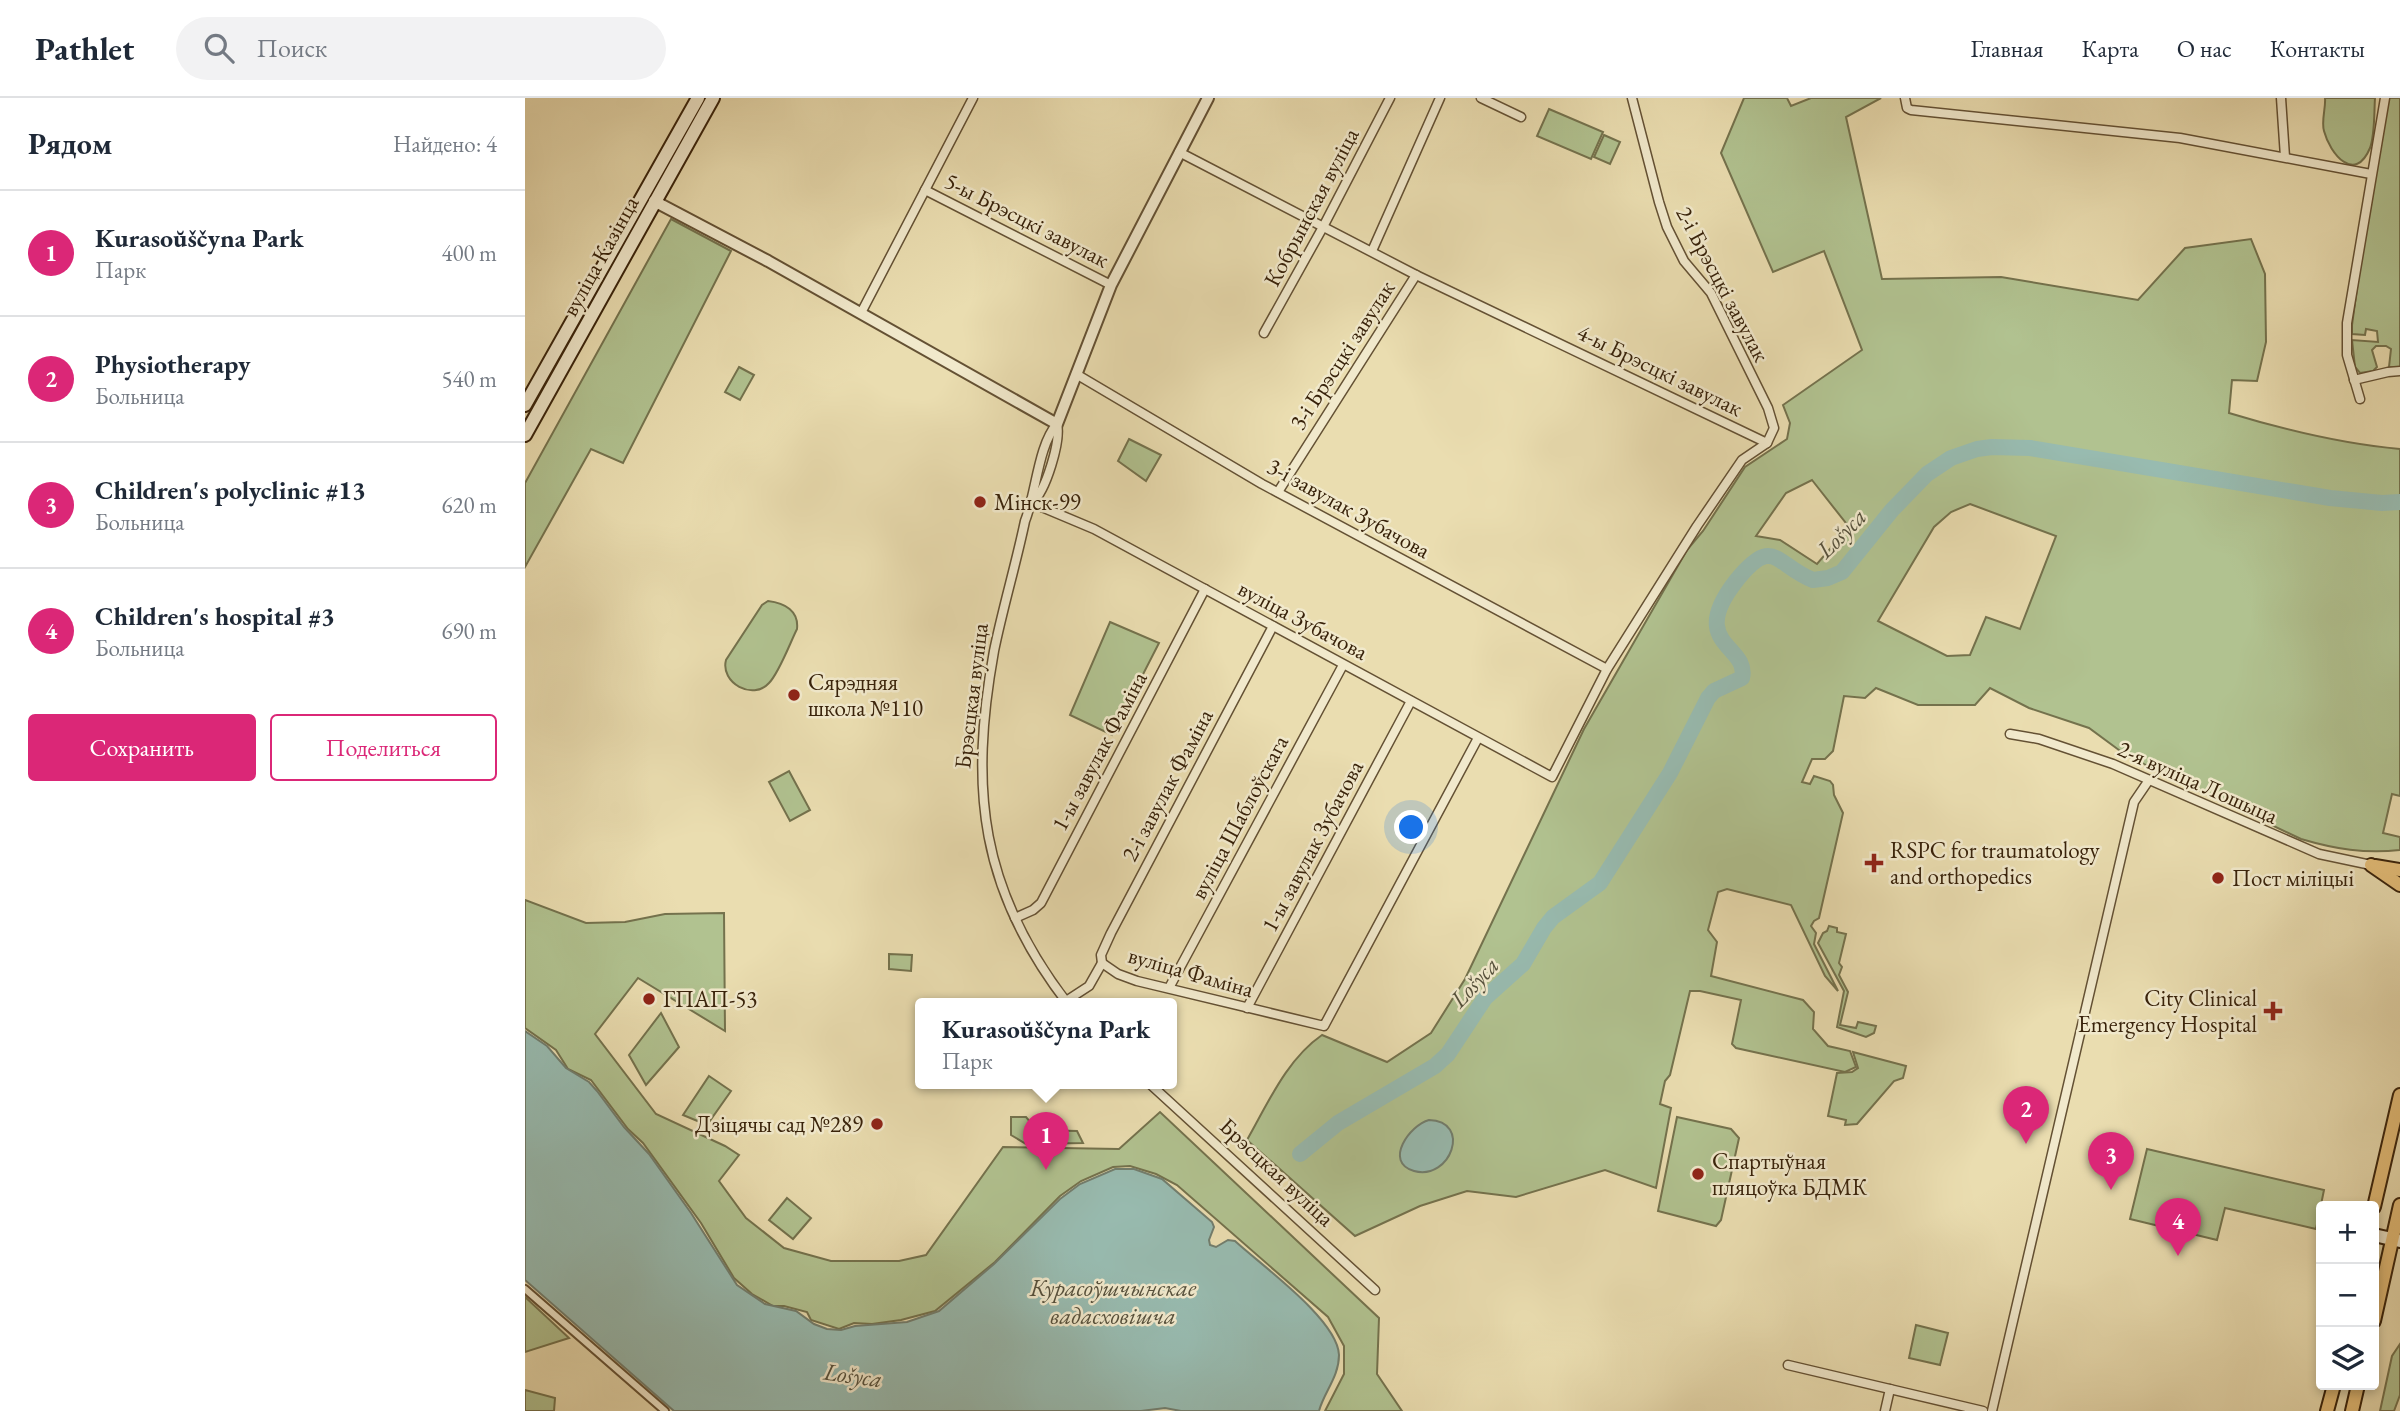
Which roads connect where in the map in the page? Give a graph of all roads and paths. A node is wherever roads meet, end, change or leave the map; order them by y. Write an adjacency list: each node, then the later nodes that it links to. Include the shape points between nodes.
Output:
1 (698, 98): 17 (main road, вуліца Казінца)
2 (713, 98): 17 (main road, вуліца Казінца)
3 (973, 98): 16 (street)
4 (1208, 98): 13 (street, Брэсцкая вуліца)
5 (1390, 98): 18 (street, Кобрынская вуліца)
6 (1440, 98): 19 (street, 3-і Брэсцкі завулак)
7 (1481, 98): 12 (street)
8 (1632, 98): 33 (street, 2-і Брэсцкі завулак, via 1668,227 1684,261 1711,293 1768,408 1774,428)
9 (1905, 98): 14 (street, via 1911,110 2180,138)
10 (2281, 98): 14 (street)
11 (2385, 98): 15 (street)
12 (1521, 117)
13 (1179, 152): 18 (street, 4-ы Брэсцкі завулак); 21 (street, Брэсцкая вуліца)
14 (2285, 157): 15 (street)
15 (2371, 174): 28 (street, via 2347,323 2347,355)
16 (925, 190): 21 (street, 5-ы Брэсцкі завулак); 22 (street)
17 (648, 197): 22 (street); 24 (main road, вуліца Казінца); 25 (main road, вуліца Казінца)
18 (1323, 227): 19 (street, 4-ы Брэсцкі завулак); 23 (street, Кобрынская вуліца)
19 (1372, 251): 20 (street, 4-ы Брэсцкі завулак)
20 (1416, 275): 33 (street, 4-ы Брэсцкі завулак); 34 (street, 3-і Брэсцкі завулак)
21 (1111, 285): 27 (street, Брэсцкая вуліца)
22 (861, 313): 31 (street)
23 (1264, 333)
24 (561, 340): 25 (main road); 30 (main road, вуліца Казінца)
25 (574, 347): 32 (main road, вуліца Казінца)
26 (2400, 371): 28 (street)
27 (1076, 373): 31 (street, Брэсцкая вуліца); 34 (street, 3-і завулак Зубачова)
28 (2354, 380): 29 (street)
29 (2360, 399)
30 (525, 405)
31 (1057, 424): 35 (street, Брэсцкая вуліца, via 1058,438 1042,491)
32 (525, 435)
33 (1767, 443): 39 (street, via 1742,460)
34 (1278, 492): 39 (street, 3-і завулак Зубачова)
35 (1032, 503): 36 (street, вуліца Зубачова, via 1094,529); 48 (street, Брэсцкая вуліца, via 994,651 983,739 983,809 994,863)
36 (1205, 589): 37 (street, вуліца Зубачова); 48 (street, 1-ы завулак Фаміна, via 1041,903)
37 (1273, 626): 38 (street, вуліца Зубачова); 49 (street, 2-і завулак Фаміна, via 1111,933 1101,954)
38 (1343, 664): 40 (street, вуліца Зубачова); 50 (street, вуліца Шаблоўскага)
39 (1607, 669): 42 (street, вуліца Зубачова, via 1552,777)
40 (1411, 701): 42 (street, вуліца Зубачова); 53 (street, 1-ы завулак Зубачова)
41 (2010, 734): 43 (street, 2-я вуліца Лошыца, via 2039,739)
42 (1478, 738): 53 (street, вуліца Фаміна, via 1324,1026)
43 (2149, 780): 45 (street, 2-я вуліца Лошыца, via 2300,847); 69 (street, via 2134,802)
44 (2400, 860): 45 (main road)
45 (2371, 865): 46 (main road); 47 (main road)
46 (2400, 870)
47 (2400, 885)
48 (1014, 918): 51 (street, Брэсцкая вуліца)
49 (1102, 963): 50 (street, вуліца Фаміна, via 1118,974); 52 (street, вуліца Фаміна, via 1089,986)
50 (1169, 988): 53 (street, вуліца Фаміна)
51 (1064, 998)
52 (1072, 998)
53 (1247, 1008)
54 (1155, 1089): 60 (street, Брэсцкая вуліца)
55 (2400, 1095): 56 (main road)
56 (2375, 1201)
57 (2400, 1205): 58 (main road)
58 (2396, 1240): 61 (main road)
59 (525, 1289): 66 (street)
60 (1375, 1290)
61 (2379, 1303)
62 (1788, 1364): 63 (street)
63 (1890, 1389): 67 (street); 68 (street)
64 (2333, 1390): 70 (main road)
65 (2357, 1390): 71 (main road)
66 (666, 1411)
67 (1885, 1411)
68 (1983, 1411)
69 (1992, 1411)
70 (2327, 1411)
71 (2352, 1411)

